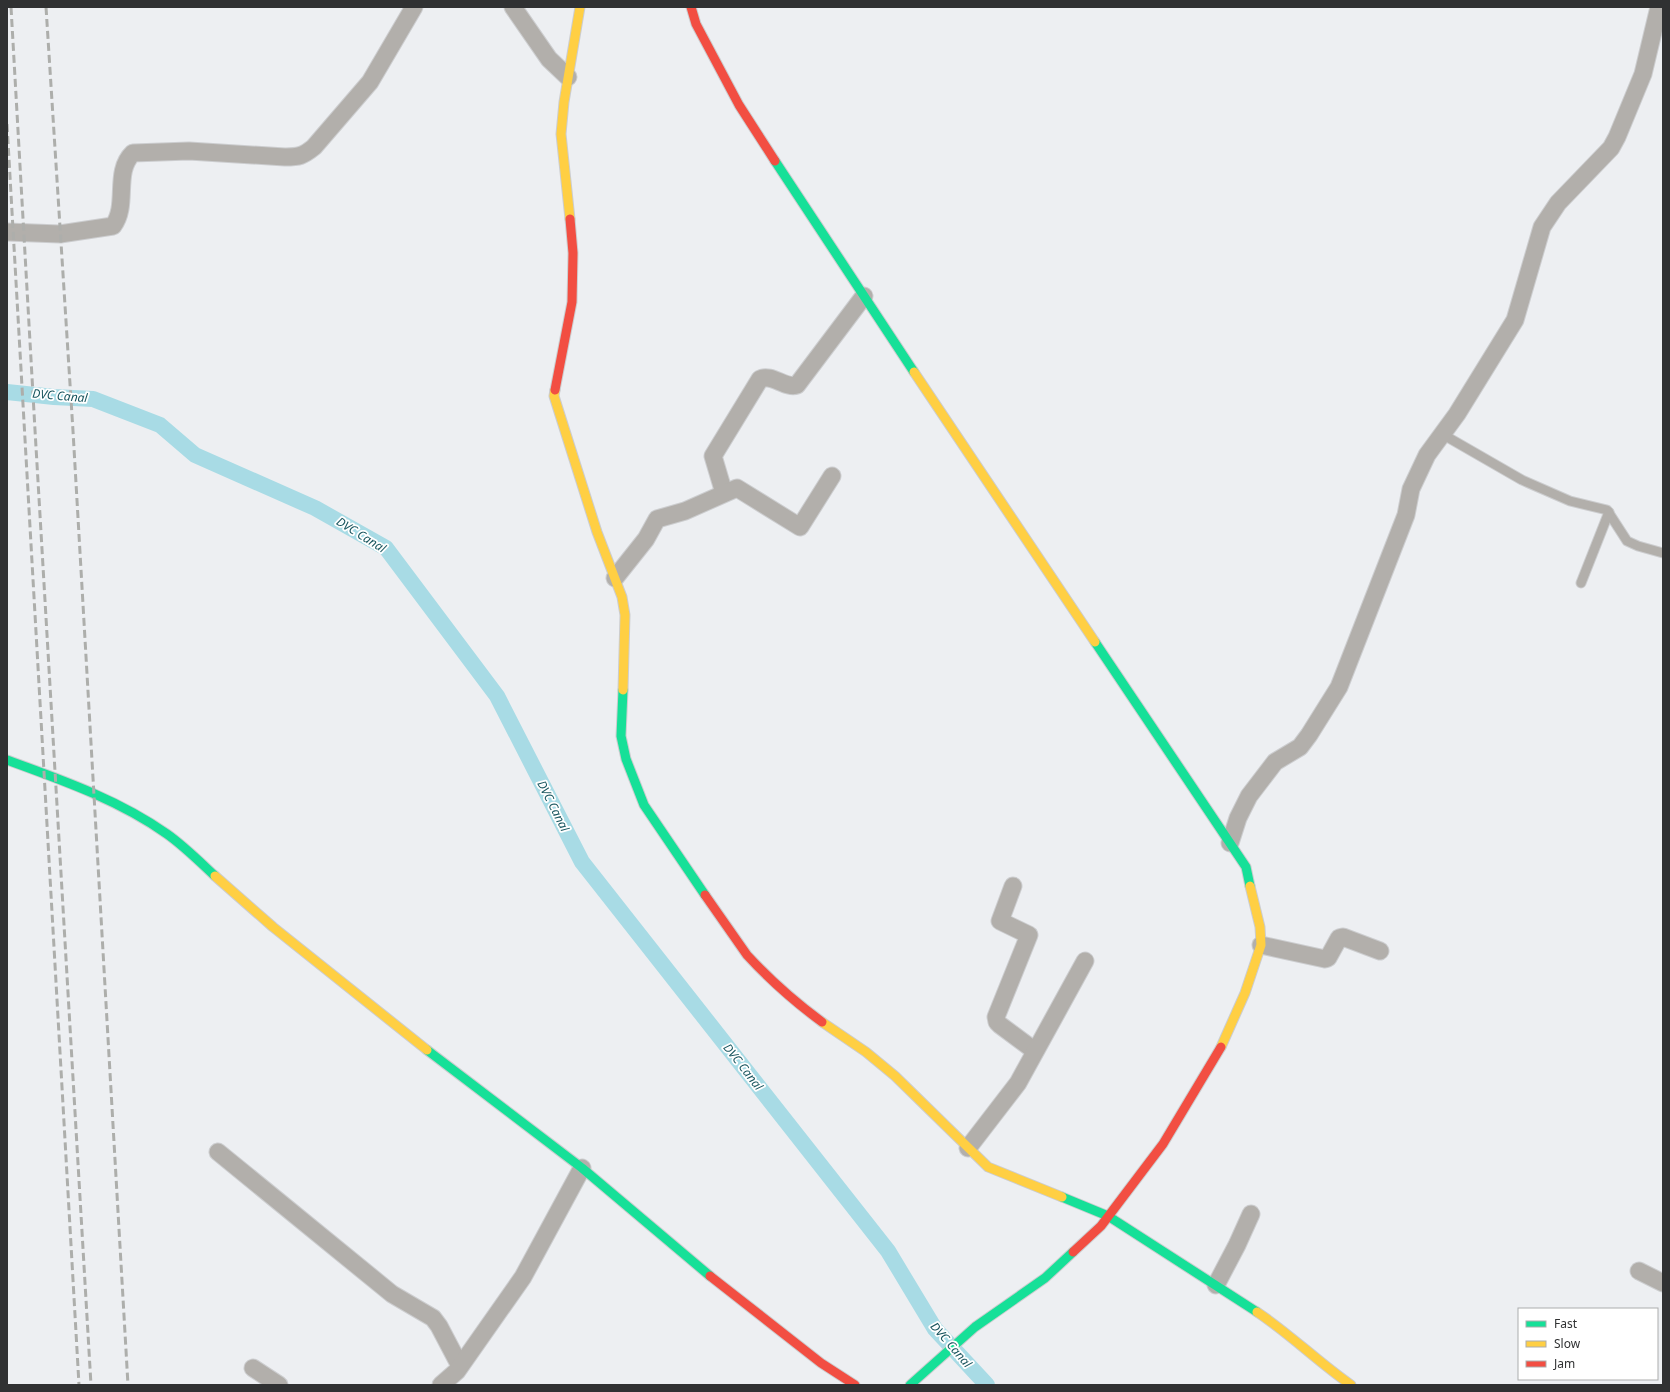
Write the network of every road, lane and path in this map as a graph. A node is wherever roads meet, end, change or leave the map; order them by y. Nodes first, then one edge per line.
1 (414, 7) edge
2 (513, 7) edge
3 (580, 7) edge
4 (692, 7) edge
5 (1659, 7) edge
6 (568, 77) junction
7 (7, 232) edge
8 (864, 296) junction
9 (1442, 434) junction
10 (832, 476) dead end
11 (724, 493) junction
12 (1609, 512) junction
13 (1663, 553) edge
14 (615, 578) junction
15 (1581, 582) dead end
16 (7, 760) edge
17 (1230, 843) junction
18 (1013, 886) dead end
19 (1261, 945) junction
20 (1380, 951) dead end
21 (1085, 961) dead end
22 (1035, 1051) junction
23 (968, 1148) junction
24 (218, 1152) dead end
25 (582, 1168) junction
26 (1251, 1214) dead end
27 (1108, 1216) junction
28 (1639, 1272) dead end
29 (1663, 1283) edge
30 (1216, 1285) junction
31 (460, 1366) junction
32 (253, 1368) dead end
33 (844, 1382) edge
34 (279, 1385) edge
35 (441, 1385) edge
36 (910, 1385) edge
37 (1351, 1385) edge

1 - 7 street
2 - 6 street
3 - 6 street
4 - 8 street
5 - 9 street
6 - 14 street
8 - 11 street
8 - 17 street
9 - 12 lane
9 - 17 street
10 - 11 street
11 - 14 street
12 - 13 lane
12 - 15 lane
14 - 23 street
16 - 25 street
17 - 19 street
18 - 22 street
19 - 20 street
19 - 27 street
21 - 22 street
22 - 23 street
23 - 27 street
24 - 31 street
25 - 31 street
25 - 33 street
26 - 30 street
27 - 30 street
27 - 36 street
28 - 29 street
30 - 37 street
31 - 35 street
32 - 34 street

